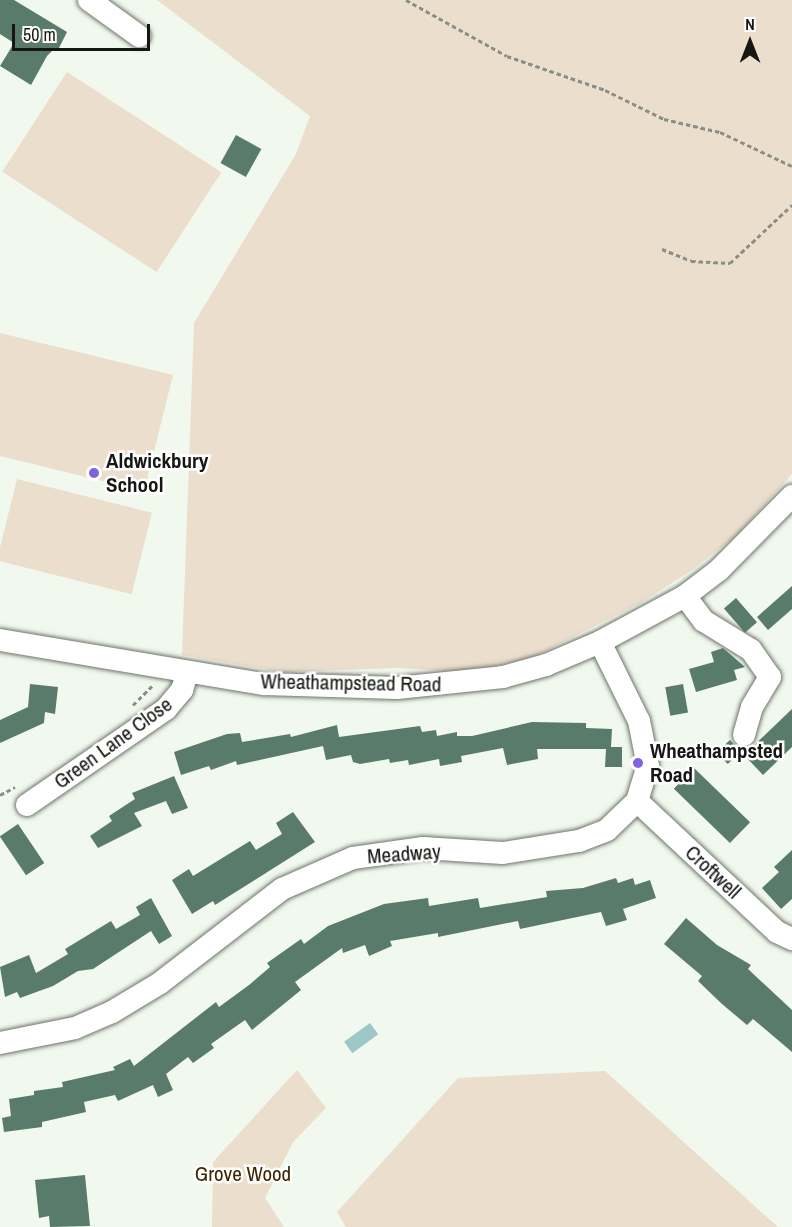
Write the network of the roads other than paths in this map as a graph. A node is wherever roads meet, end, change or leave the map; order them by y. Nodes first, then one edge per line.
1 (89, 0) edge
2 (139, 36) dead end
3 (792, 496) edge
4 (685, 596) junction
5 (0, 640) edge
6 (600, 642) junction
7 (187, 674) junction
8 (744, 735) dead end
9 (637, 801) junction
10 (27, 805) dead end
11 (792, 939) edge
12 (0, 1043) edge

1 - 2 street
3 - 4 street, Wheathampstead Road
4 - 6 street, Wheathampstead Road
4 - 8 street
5 - 7 street, Wheathampstead Road
6 - 7 street, Wheathampstead Road
6 - 9 street, Meadway
7 - 10 street, Green Lane Close
9 - 11 street, Croftwell
9 - 12 street, Meadway

